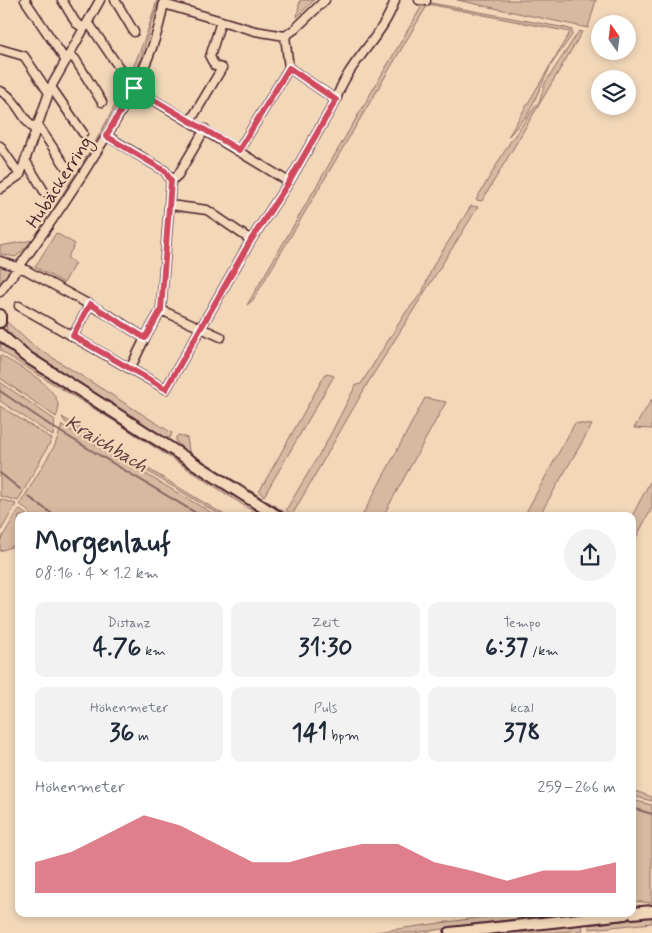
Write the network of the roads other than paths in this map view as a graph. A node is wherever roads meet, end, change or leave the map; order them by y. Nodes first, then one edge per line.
1 (25, 0) edge
2 (62, 0) edge
3 (100, 0) edge
4 (115, 0) edge
5 (324, 0) edge
6 (395, 0) edge
7 (164, 2) edge
8 (221, 21) junction
9 (86, 25) junction
10 (134, 32) dead end
11 (285, 36) junction
12 (0, 49) edge
13 (68, 58) junction
14 (289, 68) junction
15 (120, 69) dead end
16 (134, 88) junction
17 (50, 90) junction
18 (0, 92) edge
19 (336, 100) junction
20 (102, 102) dead end
21 (191, 120) junction
22 (36, 127) junction
23 (205, 129) junction
24 (83, 134) dead end
25 (106, 136) junction
26 (0, 146) edge
27 (239, 150) junction
28 (25, 160) junction
29 (66, 167) dead end
30 (20, 175) junction
31 (171, 181) junction
32 (289, 182) junction
33 (0, 189) edge
34 (46, 196) dead end
35 (170, 205) junction
36 (251, 240) junction
37 (0, 262) edge
38 (19, 268) junction
39 (0, 292) edge
40 (90, 304) junction
41 (19, 306) dead end
42 (161, 310) junction
43 (0, 315) edge
44 (0, 322) edge
45 (200, 328) junction
46 (0, 334) edge
47 (73, 336) junction
48 (145, 338) junction
49 (221, 338) dead end
50 (130, 369) junction
51 (272, 512) edge
52 (636, 907) edge
53 (651, 911) edge
54 (636, 913) edge
55 (590, 917) edge
56 (450, 933) edge

1 - 13 street
2 - 9 street
3 - 9 street
4 - 10 street
5 - 11 street
6 - 19 street
7 - 8 street
7 - 16 street, Hubäckerring
8 - 11 street
8 - 21 street
9 - 13 street
9 - 15 street
11 - 14 street
12 - 17 street
13 - 17 street
13 - 20 street
14 - 19 street
14 - 27 street
16 - 21 street
16 - 25 street, Hubäckerring
17 - 22 street
17 - 24 street
18 - 22 street
19 - 32 street
21 - 23 street
22 - 28 street
22 - 29 street
23 - 27 street
23 - 31 street
25 - 31 street
25 - 38 street, Hubäckerring
26 - 30 street
27 - 32 street
28 - 30 street
28 - 34 street
30 - 33 street
31 - 35 street
32 - 36 street
35 - 36 street
35 - 42 street
36 - 45 street
37 - 38 street
38 - 39 street, Hubäckerring
38 - 40 street
40 - 47 street
40 - 48 street
41 - 47 street
42 - 45 street
42 - 48 street
43 - 44 main road
45 - 49 street
45 - 50 street
46 - 51 main road
47 - 50 street
48 - 50 street
52 - 53 main road
53 - 54 main road
55 - 56 main road

